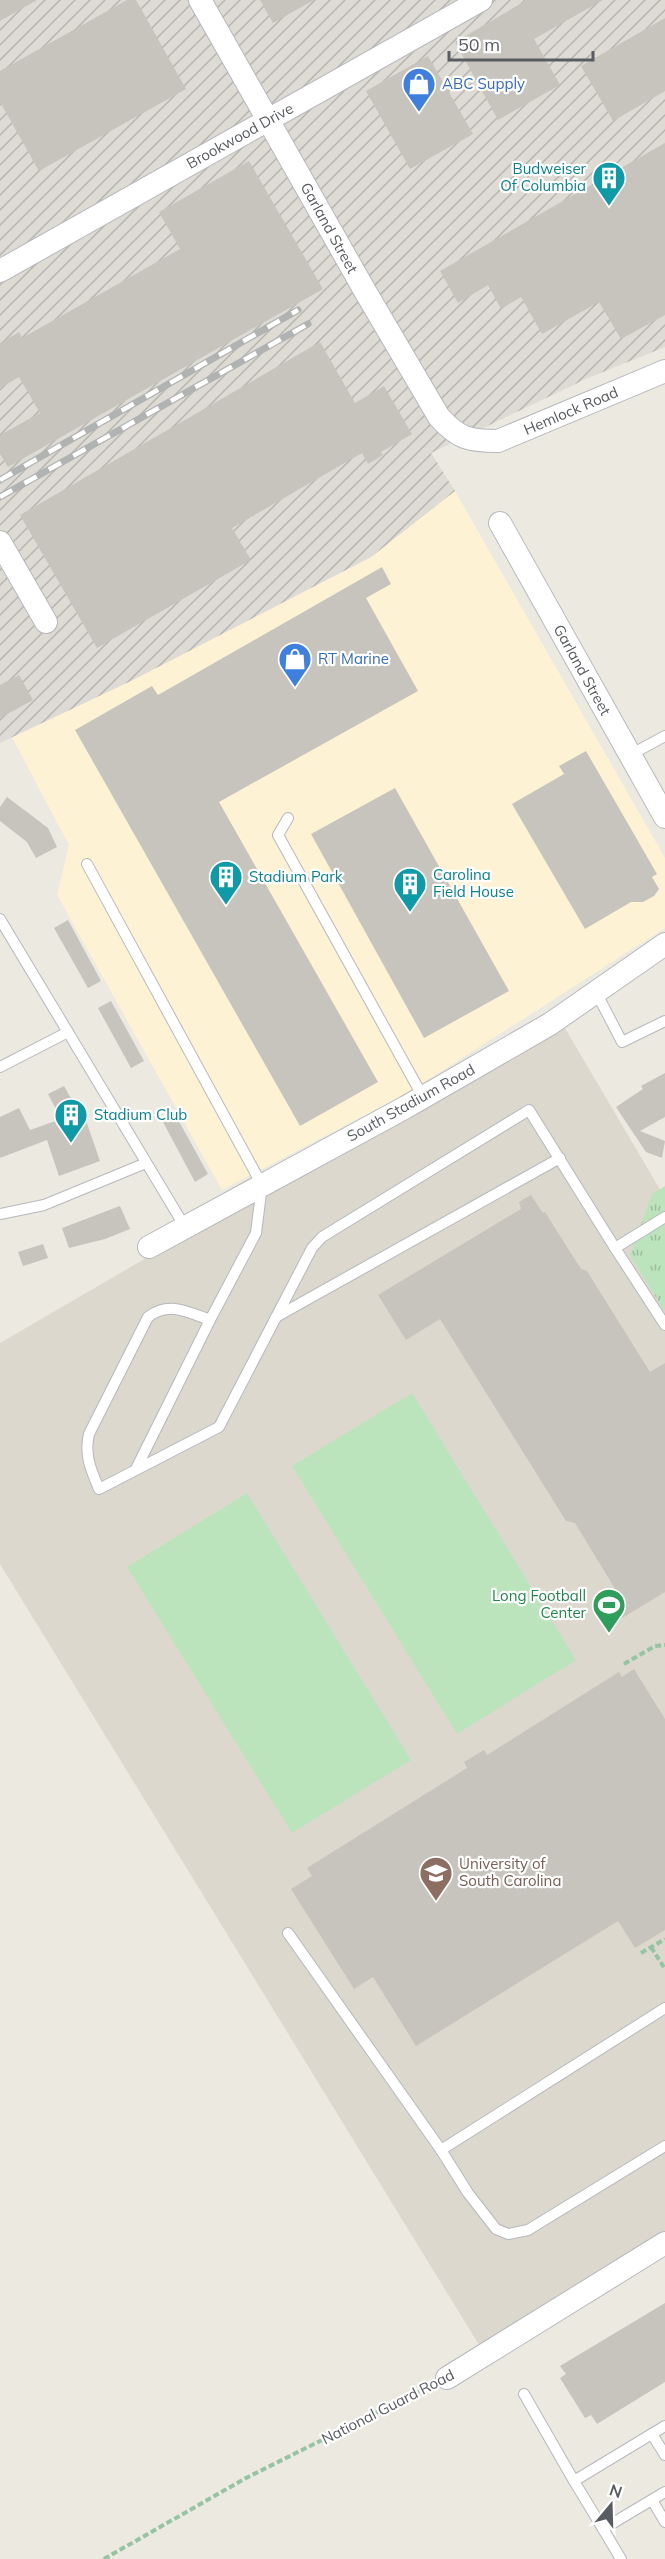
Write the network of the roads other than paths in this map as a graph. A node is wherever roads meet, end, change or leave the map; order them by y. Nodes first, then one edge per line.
1 (200, 0) edge
2 (481, 0) edge
3 (268, 120) junction
4 (0, 271) edge
5 (665, 370) edge
6 (474, 441) joint
7 (500, 523) dead end
8 (0, 542) edge
9 (46, 622) dead end
10 (665, 736) edge
11 (630, 755) junction
12 (665, 817) edge
13 (288, 818) dead end
14 (87, 864) dead end
15 (0, 919) edge
16 (665, 944) edge
17 (596, 992) junction
18 (665, 1021) edge
19 (68, 1032) junction
20 (0, 1067) edge
21 (423, 1097) junction
22 (560, 1158) junction
23 (146, 1163) junction
24 (262, 1185) junction
25 (0, 1214) edge
26 (665, 1217) edge
27 (185, 1227) junction
28 (149, 1247) dead end
29 (615, 1248) junction
30 (276, 1317) junction
31 (210, 1320) junction
32 (665, 1326) edge
33 (136, 1469) junction
34 (288, 1933) dead end
35 (665, 2008) edge
36 (665, 2146) edge
37 (441, 2150) junction
38 (665, 2243) edge
39 (447, 2378) road end
40 (524, 2394) dead end
41 (665, 2426) edge
42 (652, 2434) junction
43 (665, 2455) edge
44 (574, 2481) junction
45 (665, 2492) edge
46 (652, 2500) junction
47 (665, 2522) edge
48 (603, 2529) junction
49 (621, 2559) edge

1 - 3 street, Garland Street
2 - 3 street, Brookwood Drive
3 - 4 street, Brookwood Drive
3 - 6 street, Garland Street
5 - 6 street, Hemlock Road
7 - 11 street, Garland Street
8 - 9 street
10 - 11 lane
11 - 12 street, Garland Street
13 - 21 lane
14 - 24 lane
15 - 19 lane
16 - 17 street, South Stadium Road
17 - 18 lane
17 - 21 street, South Stadium Road
19 - 20 lane
19 - 23 lane
21 - 24 street, South Stadium Road
22 - 29 lane
22 - 30 lane
22 - 30 lane
23 - 25 lane
23 - 27 lane
24 - 27 street, South Stadium Road
24 - 31 lane
26 - 29 lane
27 - 28 street, South Stadium Road
29 - 32 lane
30 - 33 lane
31 - 33 lane
31 - 33 lane
34 - 37 lane
35 - 37 lane
36 - 37 lane
38 - 39 street, National Guard Road
40 - 44 lane
41 - 42 lane
42 - 43 lane
42 - 44 lane
44 - 48 lane
45 - 46 lane
46 - 47 lane
46 - 48 lane
48 - 49 lane

